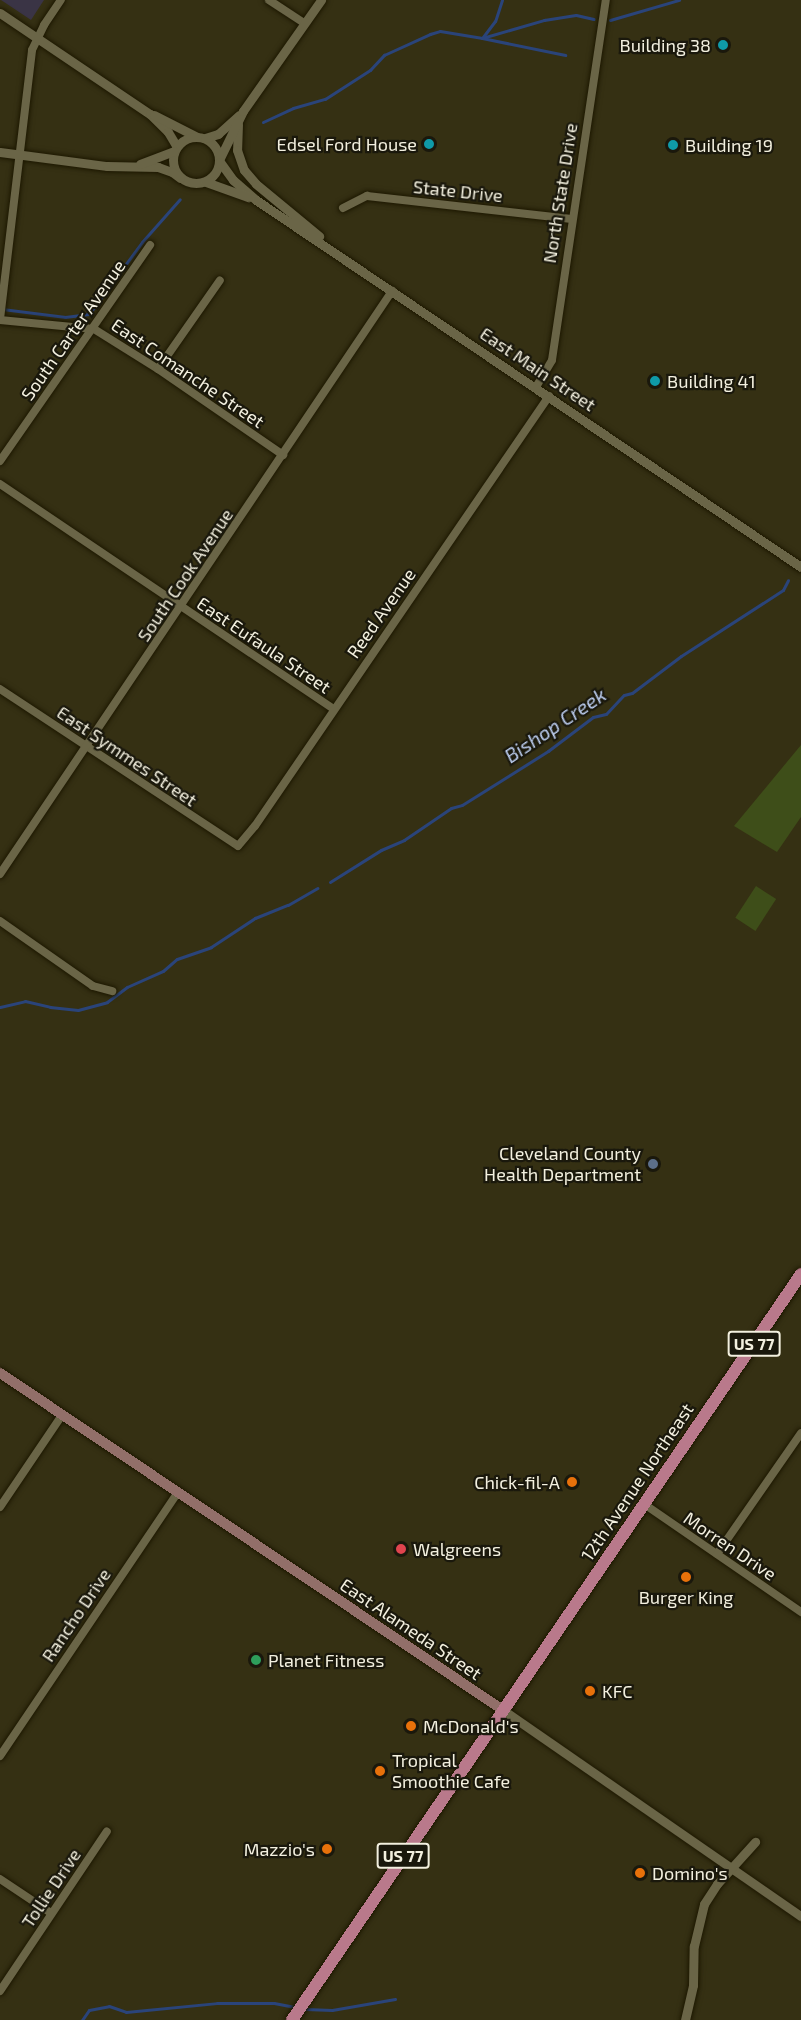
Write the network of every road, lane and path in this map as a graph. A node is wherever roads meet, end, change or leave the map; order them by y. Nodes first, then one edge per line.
1 (61, 0) edge
2 (269, 0) edge
3 (321, 0) edge
4 (606, 0) edge
5 (0, 13) edge
6 (304, 24) junction
7 (37, 38) junction
8 (243, 111) junction
9 (150, 114) junction
10 (238, 124) junction
11 (201, 138) junction
12 (176, 149) junction
13 (0, 152) edge
14 (20, 155) junction
15 (220, 160) junction
16 (132, 166) junction
17 (180, 178) junction
18 (206, 182) junction
19 (256, 200) junction
20 (344, 208) dead end
21 (572, 219) junction
22 (150, 244) dead end
23 (354, 265) junction
24 (220, 280) dead end
25 (392, 291) junction
26 (1, 313) edge
27 (0, 320) edge
28 (94, 329) junction
29 (158, 369) junction
30 (536, 387) junction
31 (549, 396) junction
32 (283, 455) junction
33 (0, 461) edge
34 (0, 484) edge
35 (801, 567) edge
36 (182, 607) junction
37 (0, 689) edge
38 (333, 709) junction
39 (87, 747) junction
40 (238, 846) joint
41 (0, 874) edge
42 (0, 921) edge
43 (112, 991) dead end
44 (801, 1274) edge
45 (0, 1373) edge
46 (62, 1415) junction
47 (801, 1433) edge
48 (178, 1492) junction
49 (644, 1504) junction
50 (0, 1507) edge
51 (717, 1554) junction
52 (801, 1612) edge
53 (502, 1710) junction
54 (0, 1756) edge
55 (107, 1832) dead end
56 (755, 1842) dead end
57 (730, 1868) junction
58 (0, 1878) edge
59 (51, 1913) junction
60 (801, 1916) edge
61 (0, 1991) edge
62 (292, 2020) edge
63 (686, 2020) edge

1 - 7 street
2 - 6 street
3 - 6 street
4 - 21 street, North State Drive
5 - 7 street
6 - 8 street
7 - 9 street
7 - 14 street
8 - 10 street
8 - 11 street
9 - 11 street
9 - 12 street
10 - 15 street
10 - 23 street
11 - 12 street
11 - 15 street
12 - 16 street
12 - 17 street
13 - 14 street
14 - 16 street
14 - 26 street
15 - 18 street
15 - 19 street, East Main Street
16 - 17 street
17 - 18 street
18 - 19 street, East Main Street
19 - 23 street, East Main Street
20 - 21 street, State Drive
21 - 30 street, North State Drive
22 - 28 street, South Carter Avenue
23 - 25 street, East Main Street
24 - 29 street
25 - 30 street, East Main Street
25 - 32 street, South Cook Avenue
26 - 27 street
27 - 28 street, East Comanche Street
28 - 29 street, East Comanche Street
28 - 33 street, South Carter Avenue
29 - 32 street, East Comanche Street
30 - 31 street, East Main Street
31 - 35 street, East Main Street
31 - 38 street, Reed Avenue
32 - 36 street, South Cook Avenue
34 - 36 street, East Eufaula Street
36 - 38 street, East Eufaula Street
36 - 39 street, South Cook Avenue
37 - 39 street, East Symmes Street
38 - 40 street, Reed Avenue
39 - 40 street, East Symmes Street
39 - 41 street, South Cook Avenue
42 - 43 street
44 - 49 main road, 12th Avenue Northeast / US 77
45 - 46 main road, East Alameda Street
46 - 48 main road, East Alameda Street
46 - 50 street
47 - 51 street
48 - 53 main road, East Alameda Street
48 - 54 street, Rancho Drive
49 - 51 street, Morren Drive
49 - 53 main road, 12th Avenue Northeast / US 77
51 - 52 street, Morren Drive
53 - 57 street, East Alameda Street
53 - 62 main road, US 77
55 - 59 street, Tollie Drive
56 - 57 street
57 - 60 street, East Alameda Street
57 - 63 street
58 - 59 street
59 - 61 street, Tollie Drive

